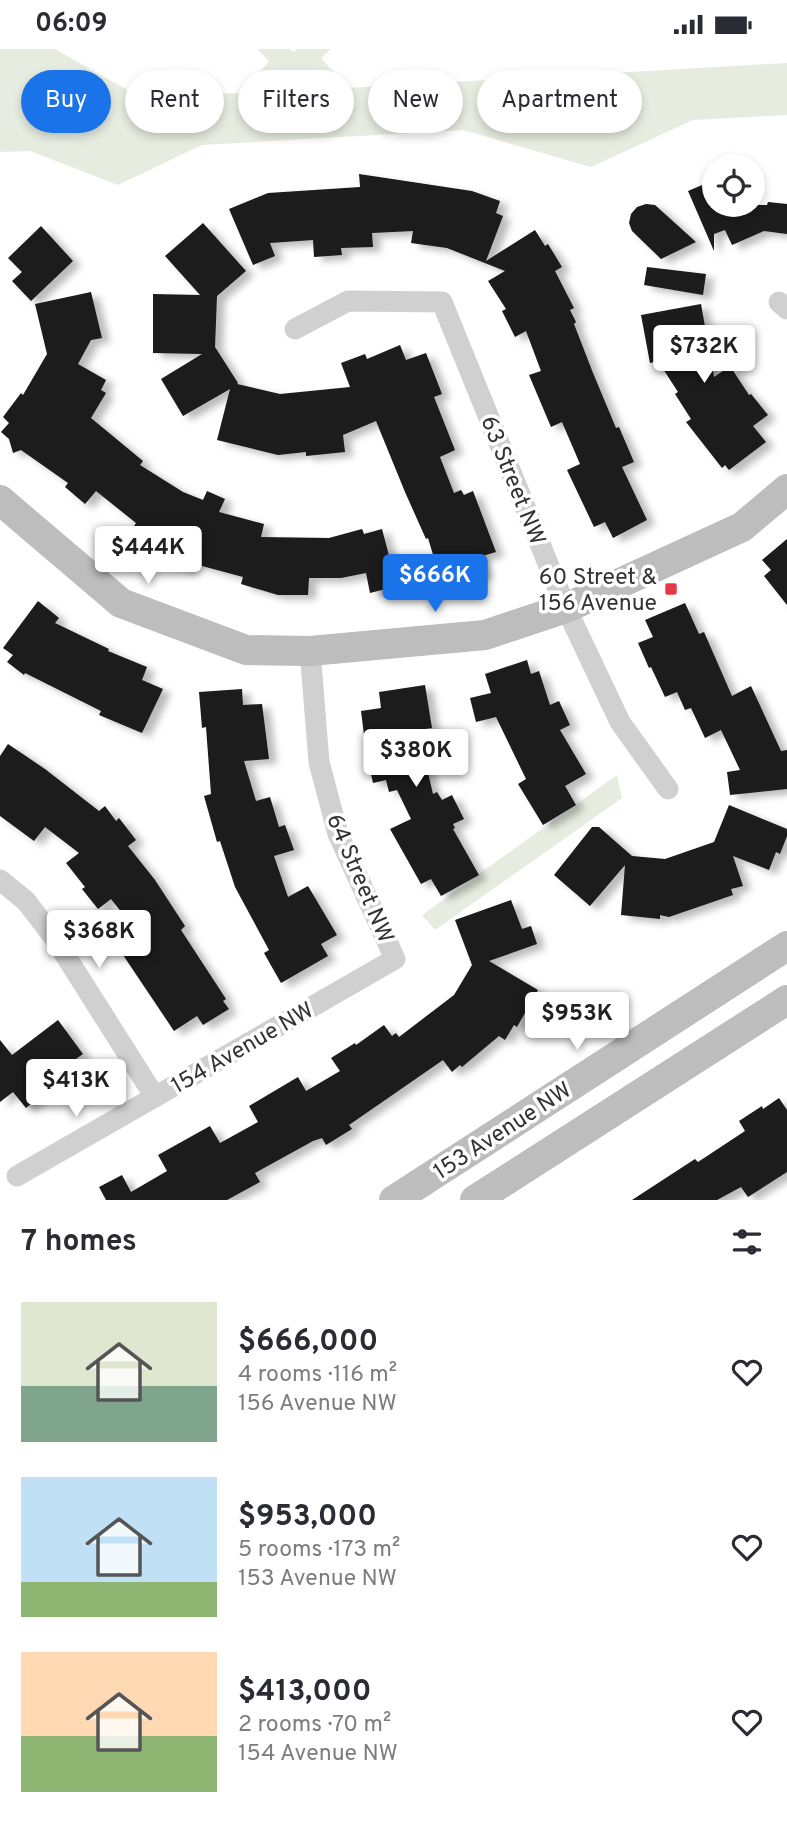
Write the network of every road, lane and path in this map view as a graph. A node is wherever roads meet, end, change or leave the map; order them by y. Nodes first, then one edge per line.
1 (295, 328) dead end
2 (787, 489) edge
3 (0, 500) edge
4 (566, 608) junction
5 (310, 651) junction
6 (668, 789) dead end
7 (0, 880) edge
8 (787, 946) edge
9 (395, 959) joint
10 (787, 1000) edge
11 (155, 1097) junction
12 (17, 1177) dead end
13 (394, 1200) edge
14 (475, 1200) edge

1 - 4 street, 63 Street NW
2 - 4 street
3 - 5 street
4 - 5 street
4 - 6 street, 63 Street NW
5 - 9 street, 64 Street NW
7 - 11 street
8 - 13 street, 153 Avenue NW
9 - 11 street, 154 Avenue NW
10 - 14 street, 153 Avenue NW
11 - 12 street, 154 Avenue NW

